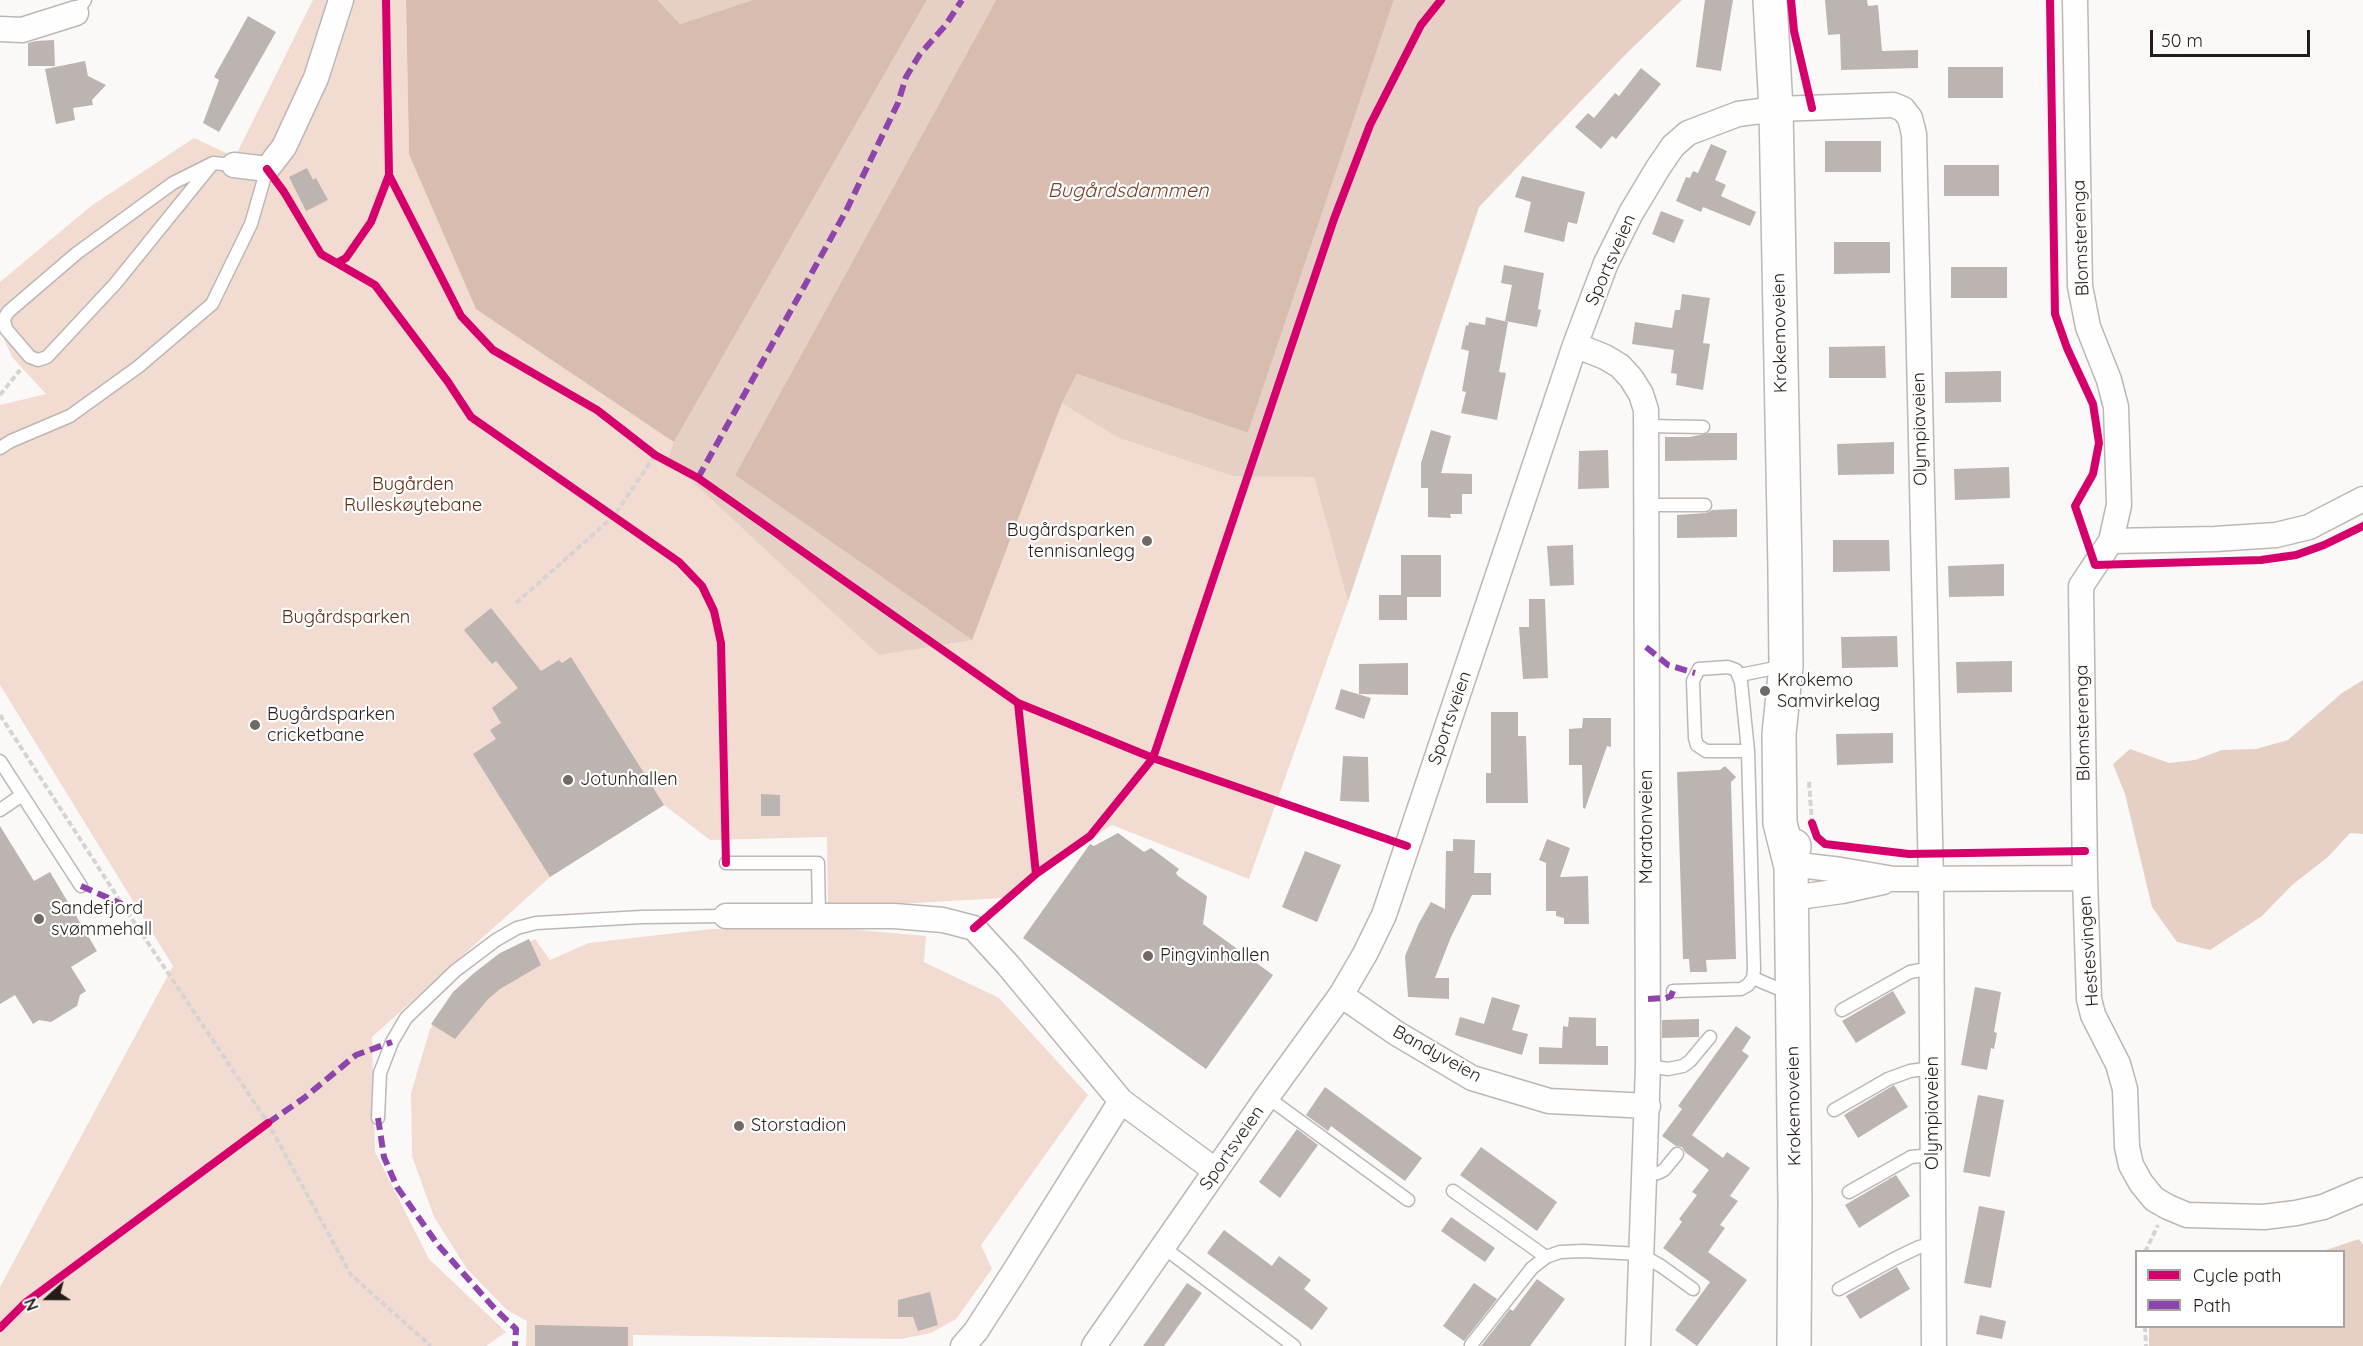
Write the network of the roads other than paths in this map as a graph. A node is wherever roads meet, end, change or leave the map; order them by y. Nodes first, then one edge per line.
1 (341, 0) edge
2 (1770, 0) edge
3 (2075, 0) edge
4 (80, 7) edge
5 (0, 29) edge
6 (1776, 110) junction
7 (224, 164) junction
8 (267, 169) junction
9 (1575, 345) junction
10 (1647, 426) junction
11 (1703, 427) dead end
12 (0, 448) edge
13 (2363, 499) edge
14 (1705, 505) dead end
15 (1647, 506) junction
16 (2111, 541) junction
17 (1786, 666) junction
18 (1740, 675) junction
19 (1748, 751) junction
20 (0, 761) edge
21 (22, 795) junction
22 (0, 810) edge
23 (726, 863) dead end
24 (2085, 878) junction
25 (1931, 880) junction
26 (1791, 882) junction
27 (81, 886) dead end
28 (726, 916) joint
29 (819, 916) junction
30 (1932, 968) junction
31 (1753, 978) junction
32 (1673, 991) dead end
33 (1793, 994) junction
34 (1341, 995) junction
35 (1842, 1010) dead end
36 (1710, 1037) dead end
37 (1648, 1066) junction
38 (1932, 1068) junction
39 (1267, 1097) junction
40 (1121, 1101) junction
41 (1648, 1106) junction
42 (1834, 1110) dead end
43 (378, 1118) dead end
44 (1677, 1155) dead end
45 (1933, 1155) junction
46 (1216, 1172) junction
47 (1644, 1174) junction
48 (2363, 1190) edge
49 (1453, 1191) dead end
50 (1849, 1192) dead end
51 (1408, 1200) dead end
52 (1934, 1244) junction
53 (1163, 1247) junction
54 (1640, 1254) junction
55 (1546, 1257) junction
56 (1839, 1288) dead end
57 (1693, 1289) dead end
58 (1471, 1345) edge
59 (963, 1346) edge
60 (1094, 1346) edge
61 (1294, 1346) edge
62 (1638, 1346) edge
63 (1794, 1346) edge
64 (1934, 1346) edge

1 - 8 street
2 - 6 main road, Krokemoveien
3 - 16 street, Blomsterenga
4 - 5 street
6 - 9 street, Sportsveien
6 - 17 main road, Krokemoveien
6 - 25 street, Olympiaveien
7 - 7 lane
7 - 8 street
8 - 12 lane
9 - 10 street, Maratonveien
9 - 34 street, Sportsveien
10 - 11 lane
10 - 15 street, Maratonveien
13 - 16 street
14 - 15 lane
15 - 37 street, Maratonveien
16 - 24 street, Blomsterenga
17 - 18 lane
17 - 26 main road, Krokemoveien
18 - 19 lane
18 - 19 lane
19 - 31 lane
20 - 21 lane
21 - 22 lane
21 - 27 lane
23 - 29 lane
24 - 25 street, Hestesvingen
24 - 48 street, Hestesvingen
25 - 26 street
25 - 30 street, Olympiaveien
26 - 33 main road, Krokemoveien
28 - 29 street
28 - 43 lane
29 - 40 street
30 - 35 lane
30 - 38 street, Olympiaveien
31 - 32 lane
31 - 33 lane
33 - 63 main road, Krokemoveien
34 - 39 street, Sportsveien
34 - 41 street, Bandyveien
36 - 37 lane
37 - 41 street, Maratonveien
38 - 42 lane
38 - 45 street, Olympiaveien
39 - 46 street, Sportsveien
39 - 51 lane
40 - 46 street
40 - 59 street
41 - 47 street, Maratonveien
44 - 47 lane
45 - 50 lane
45 - 52 street, Olympiaveien
46 - 53 street, Sportsveien
47 - 54 street, Maratonveien
49 - 55 lane
52 - 56 lane
52 - 64 street, Olympiaveien
53 - 60 street, Sportsveien
53 - 61 lane
54 - 55 lane
54 - 57 lane
54 - 62 street, Maratonveien
55 - 58 lane

